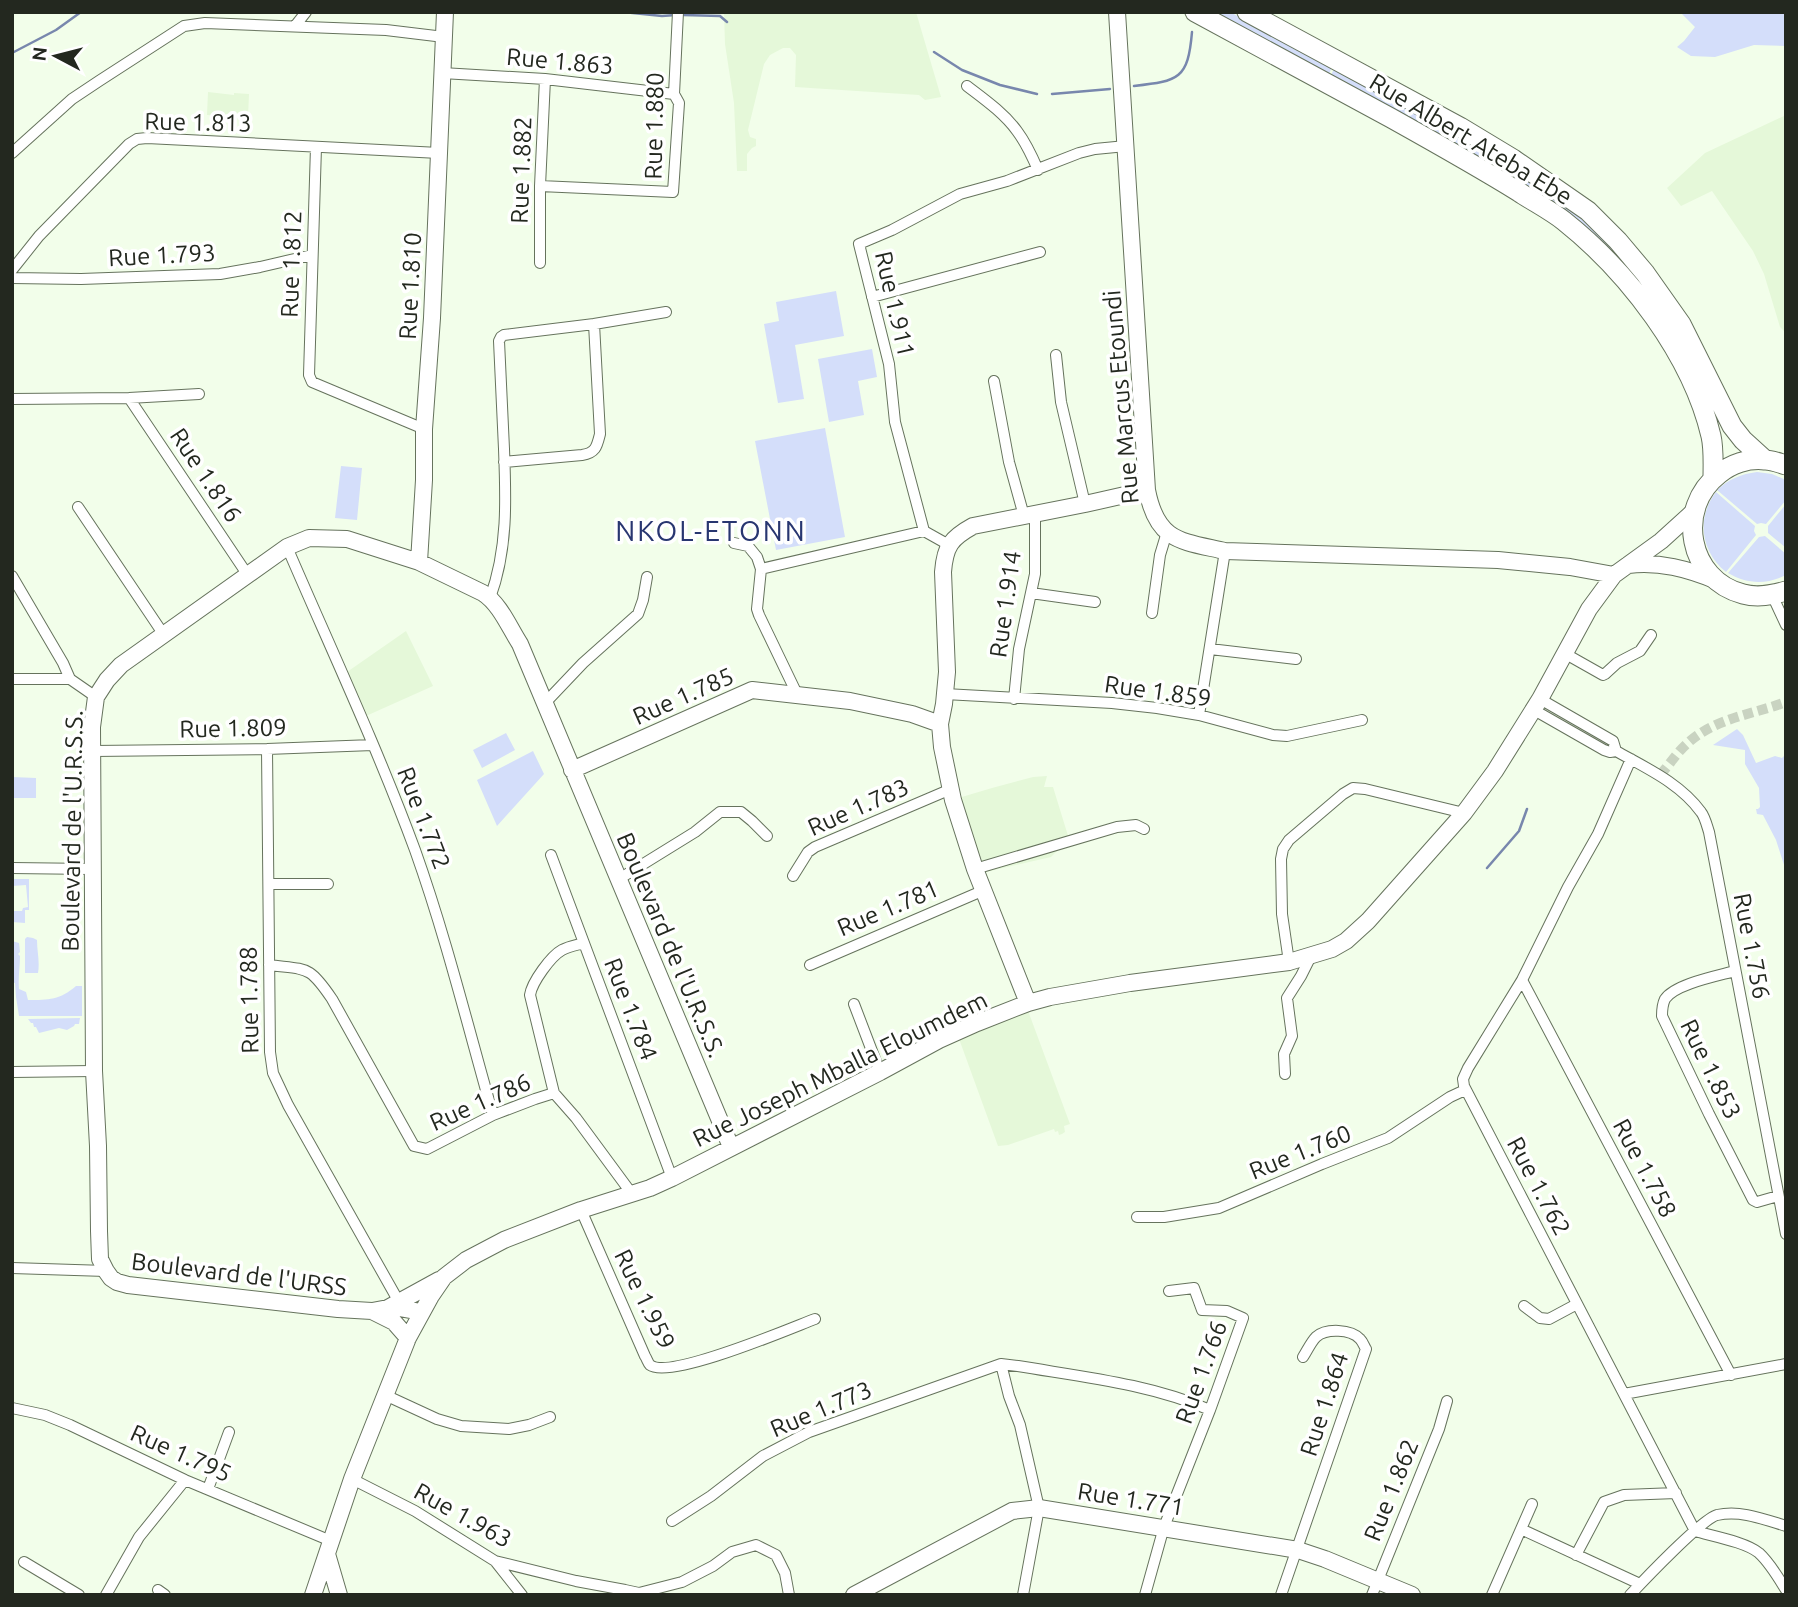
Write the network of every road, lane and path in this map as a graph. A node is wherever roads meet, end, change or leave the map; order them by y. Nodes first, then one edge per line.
1 (306, 12) edge
2 (445, 12) edge
3 (678, 12) edge
4 (1117, 12) edge
5 (1195, 12) edge
6 (1247, 12) edge
7 (295, 26) junction
8 (444, 37) junction
9 (442, 73) junction
10 (545, 79) junction
11 (967, 86) dead end
12 (674, 93) junction
13 (1126, 146) junction
14 (316, 147) junction
15 (12, 153) edge
16 (439, 153) junction
17 (1038, 170) junction
18 (540, 186) junction
19 (1040, 252) dead end
20 (312, 255) junction
21 (540, 263) dead end
22 (12, 270) edge
23 (12, 278) edge
24 (872, 297) junction
25 (666, 313) dead end
26 (594, 324) junction
27 (1056, 355) dead end
28 (994, 381) dead end
29 (199, 394) dead end
30 (129, 398) junction
31 (12, 399) edge
32 (424, 429) junction
33 (1765, 460) junction
34 (504, 462) junction
35 (1786, 465) edge
36 (1713, 478) junction
37 (1147, 490) junction
38 (1085, 504) junction
39 (78, 507) dead end
40 (1694, 511) junction
41 (1030, 515) junction
42 (924, 531) junction
43 (1167, 532) junction
44 (734, 543) dead end
45 (948, 545) junction
46 (287, 547) junction
47 (1225, 551) junction
48 (419, 562) junction
49 (761, 569) junction
50 (1620, 570) junction
51 (247, 574) junction
52 (12, 576) edge
53 (647, 577) dead end
54 (1717, 581) junction
55 (1782, 592) edge
56 (1031, 593) junction
57 (490, 597) junction
58 (1094, 602) dead end
59 (1152, 613) dead end
60 (1786, 625) edge
61 (164, 635) junction
62 (1651, 635) dead end
63 (1210, 649) junction
64 (1564, 653) junction
65 (1296, 659) dead end
66 (12, 679) edge
67 (70, 680) junction
68 (797, 694) junction
69 (945, 694) junction
70 (96, 697) junction
71 (1014, 699) junction
72 (545, 703) junction
73 (1537, 705) junction
74 (1199, 715) junction
75 (1362, 720) dead end
76 (940, 724) junction
77 (373, 745) junction
78 (267, 749) junction
79 (93, 751) junction
80 (1631, 759) junction
81 (572, 770) junction
82 (951, 789) junction
83 (1464, 813) junction
84 (1144, 829) dead end
85 (767, 836) dead end
86 (551, 855) dead end
87 (12, 869) edge
88 (92, 869) junction
89 (975, 869) junction
90 (793, 876) dead end
91 (619, 879) junction
92 (269, 884) junction
93 (328, 884) dead end
94 (982, 891) junction
95 (584, 943) junction
96 (1311, 956) junction
97 (1289, 962) junction
98 (269, 965) junction
99 (810, 965) dead end
100 (1735, 971) junction
101 (1522, 980) junction
102 (1028, 1003) junction
103 (854, 1004) dead end
104 (94, 1071) junction
105 (12, 1072) edge
106 (880, 1072) junction
107 (1285, 1074) dead end
108 (1465, 1090) junction
109 (554, 1093) junction
110 (493, 1115) junction
111 (732, 1147) junction
112 (672, 1178) junction
113 (632, 1194) junction
114 (1778, 1196) junction
115 (581, 1210) junction
116 (1137, 1217) dead end
117 (1786, 1234) edge
118 (12, 1268) edge
119 (106, 1271) junction
120 (444, 1278) junction
121 (1169, 1291) dead end
122 (1577, 1304) junction
123 (1524, 1306) dead end
124 (386, 1307) junction
125 (421, 1312) junction
126 (815, 1319) dead end
127 (408, 1338) junction
128 (1303, 1357) dead end
129 (1001, 1364) junction
130 (1786, 1364) edge
131 (1731, 1375) junction
132 (1624, 1394) junction
133 (385, 1395) junction
134 (1447, 1401) dead end
135 (12, 1408) edge
136 (1210, 1410) junction
137 (550, 1417) dead end
138 (229, 1432) dead end
139 (185, 1479) junction
140 (352, 1479) junction
141 (208, 1489) junction
142 (1676, 1493) junction
143 (1532, 1504) dead end
144 (1039, 1508) junction
145 (672, 1521) dead end
146 (1786, 1526) edge
147 (1164, 1527) junction
148 (1521, 1529) junction
149 (1695, 1531) junction
150 (329, 1548) junction
151 (1297, 1550) junction
152 (1576, 1555) junction
153 (24, 1562) dead end
154 (495, 1562) junction
155 (1640, 1584) junction
156 (316, 1587) edge
157 (1375, 1588) edge
158 (1786, 1590) edge
159 (79, 1595) edge
160 (106, 1595) edge
161 (333, 1595) edge
162 (339, 1595) edge
163 (522, 1595) edge
164 (789, 1595) edge
165 (854, 1595) edge
166 (1023, 1595) edge
167 (1145, 1595) edge
168 (1281, 1595) edge
169 (1412, 1595) edge
170 (1492, 1595) edge
171 (1630, 1595) edge

1 - 7 street
2 - 8 street, Rue 1.810
3 - 12 street, Rue 1.880
4 - 13 street, Rue Marcus Etoundi
5 - 36 highway, Rue Albert Ateba Ebe
6 - 33 highway
7 - 8 street
7 - 15 street
8 - 9 street, Rue 1.810
9 - 10 street, Rue 1.863
9 - 16 street, Rue 1.810
10 - 12 street, Rue 1.863
10 - 18 street, Rue 1.882
11 - 17 street
12 - 18 street, Rue 1.880
13 - 17 street, Rue 1.911
13 - 37 street, Rue Marcus Etoundi
14 - 16 street, Rue 1.813
14 - 20 street, Rue 1.812
14 - 22 street, Rue 1.813
16 - 32 street, Rue 1.810
17 - 24 street, Rue 1.911
18 - 21 street, Rue 1.882
19 - 24 street
20 - 23 street, Rue 1.793
20 - 32 street, Rue 1.812
24 - 42 street, Rue 1.911
25 - 26 street
26 - 34 street
26 - 34 street
27 - 38 street
28 - 41 street, Rue 1.914
29 - 30 street
30 - 31 street
30 - 51 street, Rue 1.816
32 - 48 street, Rue 1.810
33 - 35 highway
33 - 36 highway
34 - 57 street
36 - 40 highway
37 - 38 street
37 - 43 street, Rue Marcus Etoundi
38 - 41 street
39 - 61 street
40 - 50 street, Rue Joseph Mballa Eloumdem
40 - 54 highway
41 - 45 street
41 - 56 street, Rue 1.914
42 - 45 street
42 - 49 street
43 - 47 street, Rue Marcus Etoundi
43 - 59 street
44 - 49 street
45 - 69 street
46 - 48 street, Boulevard de l'U.R.S.S.
46 - 51 street, Boulevard de l'U.R.S.S.
46 - 77 street, Rue 1.772
47 - 50 street, Rue Marcus Etoundi
47 - 63 street
48 - 57 street, Boulevard de l'U.R.S.S.
49 - 68 street
50 - 54 street
50 - 64 street, Rue Joseph Mballa Eloumdem
51 - 61 street, Boulevard de l'U.R.S.S.
52 - 67 street
53 - 72 street
54 - 55 highway
55 - 60 street
56 - 58 street
56 - 71 street, Rue 1.914
57 - 72 street, Boulevard de l'U.R.S.S.
61 - 70 street, Boulevard de l'U.R.S.S.
62 - 64 street
63 - 65 street
63 - 74 street
64 - 73 street, Rue Joseph Mballa Eloumdem
66 - 67 street
67 - 70 street
68 - 76 street, Rue 1.785
68 - 81 street, Rue 1.785
69 - 71 street, Rue 1.859
69 - 76 street
70 - 79 street, Boulevard de l'U.R.S.S.
71 - 74 street, Rue 1.859
72 - 81 street, Boulevard de l'U.R.S.S.
73 - 80 street, Rue 1.756
73 - 83 street, Rue Joseph Mballa Eloumdem
74 - 75 street, Rue 1.859
76 - 82 street
77 - 78 street, Rue 1.809
77 - 110 street, Rue 1.772
78 - 79 street, Rue 1.809
78 - 92 street, Rue 1.788
79 - 88 street, Boulevard de l'U.R.S.S.
80 - 100 street, Rue 1.756
80 - 101 street
81 - 91 street, Boulevard de l'U.R.S.S.
82 - 89 street
82 - 90 street, Rue 1.783
83 - 96 street, Rue Joseph Mballa Eloumdem
83 - 97 street
84 - 89 street
85 - 91 street
86 - 95 street, Rue 1.784
87 - 88 street
88 - 104 street, Boulevard de l'U.R.S.S.
89 - 94 street
91 - 111 street, Boulevard de l'U.R.S.S.
92 - 93 street
92 - 98 street, Rue 1.788
94 - 99 street, Rue 1.781
94 - 102 street
95 - 109 street
95 - 112 street, Rue 1.784
96 - 97 street, Rue Joseph Mballa Eloumdem
96 - 107 street
97 - 102 street, Rue Joseph Mballa Eloumdem
98 - 110 street, Rue 1.786
98 - 124 street, Rue 1.788
100 - 114 street, Rue 1.756
100 - 114 street, Rue 1.853
101 - 108 street
101 - 131 street, Rue 1.758
102 - 106 street, Rue Joseph Mballa Eloumdem
103 - 106 street
104 - 105 street
104 - 119 street, Boulevard de l'U.R.S.S.
106 - 111 street, Rue Joseph Mballa Eloumdem
108 - 116 street, Rue 1.760
108 - 122 street, Rue 1.762
109 - 110 street, Rue 1.786
109 - 113 street, Rue 1.786
111 - 112 street, Rue Joseph Mballa Eloumdem
112 - 113 street, Rue Joseph Mballa Eloumdem
113 - 115 street, Rue Joseph Mballa Eloumdem
114 - 117 street, Rue 1.756
115 - 120 street, Rue Joseph Mballa Eloumdem
115 - 126 street, Rue 1.959
118 - 119 street
119 - 124 street, Boulevard de l'URSS
120 - 124 street
120 - 125 street, Rue Joseph Mballa Eloumdem
121 - 136 street, Rue 1.766
122 - 123 street
122 - 132 street, Rue 1.762
124 - 125 street, Boulevard de l'URSS
124 - 127 street
125 - 127 street, Rue Joseph Mballa Eloumdem
127 - 133 street, Rue Joseph Mballa Eloumdem
128 - 151 street, Rue 1.864
129 - 136 street, Rue 1.773
129 - 144 street
129 - 145 street, Rue 1.773
130 - 131 street
131 - 132 street
132 - 142 street, Rue 1.762
133 - 137 street
133 - 140 street, Rue Joseph Mballa Eloumdem
134 - 157 street, Rue 1.862
135 - 139 street, Rue 1.795
136 - 147 street, Rue 1.766
138 - 141 street
139 - 141 street, Rue 1.795
139 - 160 street
140 - 150 street, Rue Joseph Mballa Eloumdem
140 - 154 street, Rue 1.963
141 - 150 street, Rue 1.795
142 - 149 street, Rue 1.762
142 - 152 street
143 - 148 street
144 - 147 street, Rue 1.771
144 - 165 street, Rue 1.771
144 - 166 street
146 - 149 street
147 - 151 street, Rue 1.771
147 - 167 street, Rue 1.766
148 - 152 street
148 - 170 street
149 - 155 street
149 - 158 street
150 - 156 street, Rue Joseph Mballa Eloumdem
150 - 162 street
151 - 157 street, Rue 1.771
151 - 168 street, Rue 1.864
152 - 155 street
153 - 159 street
154 - 163 street
154 - 164 street, Rue 1.963
155 - 171 street
156 - 161 street
157 - 169 street, Rue 1.771

